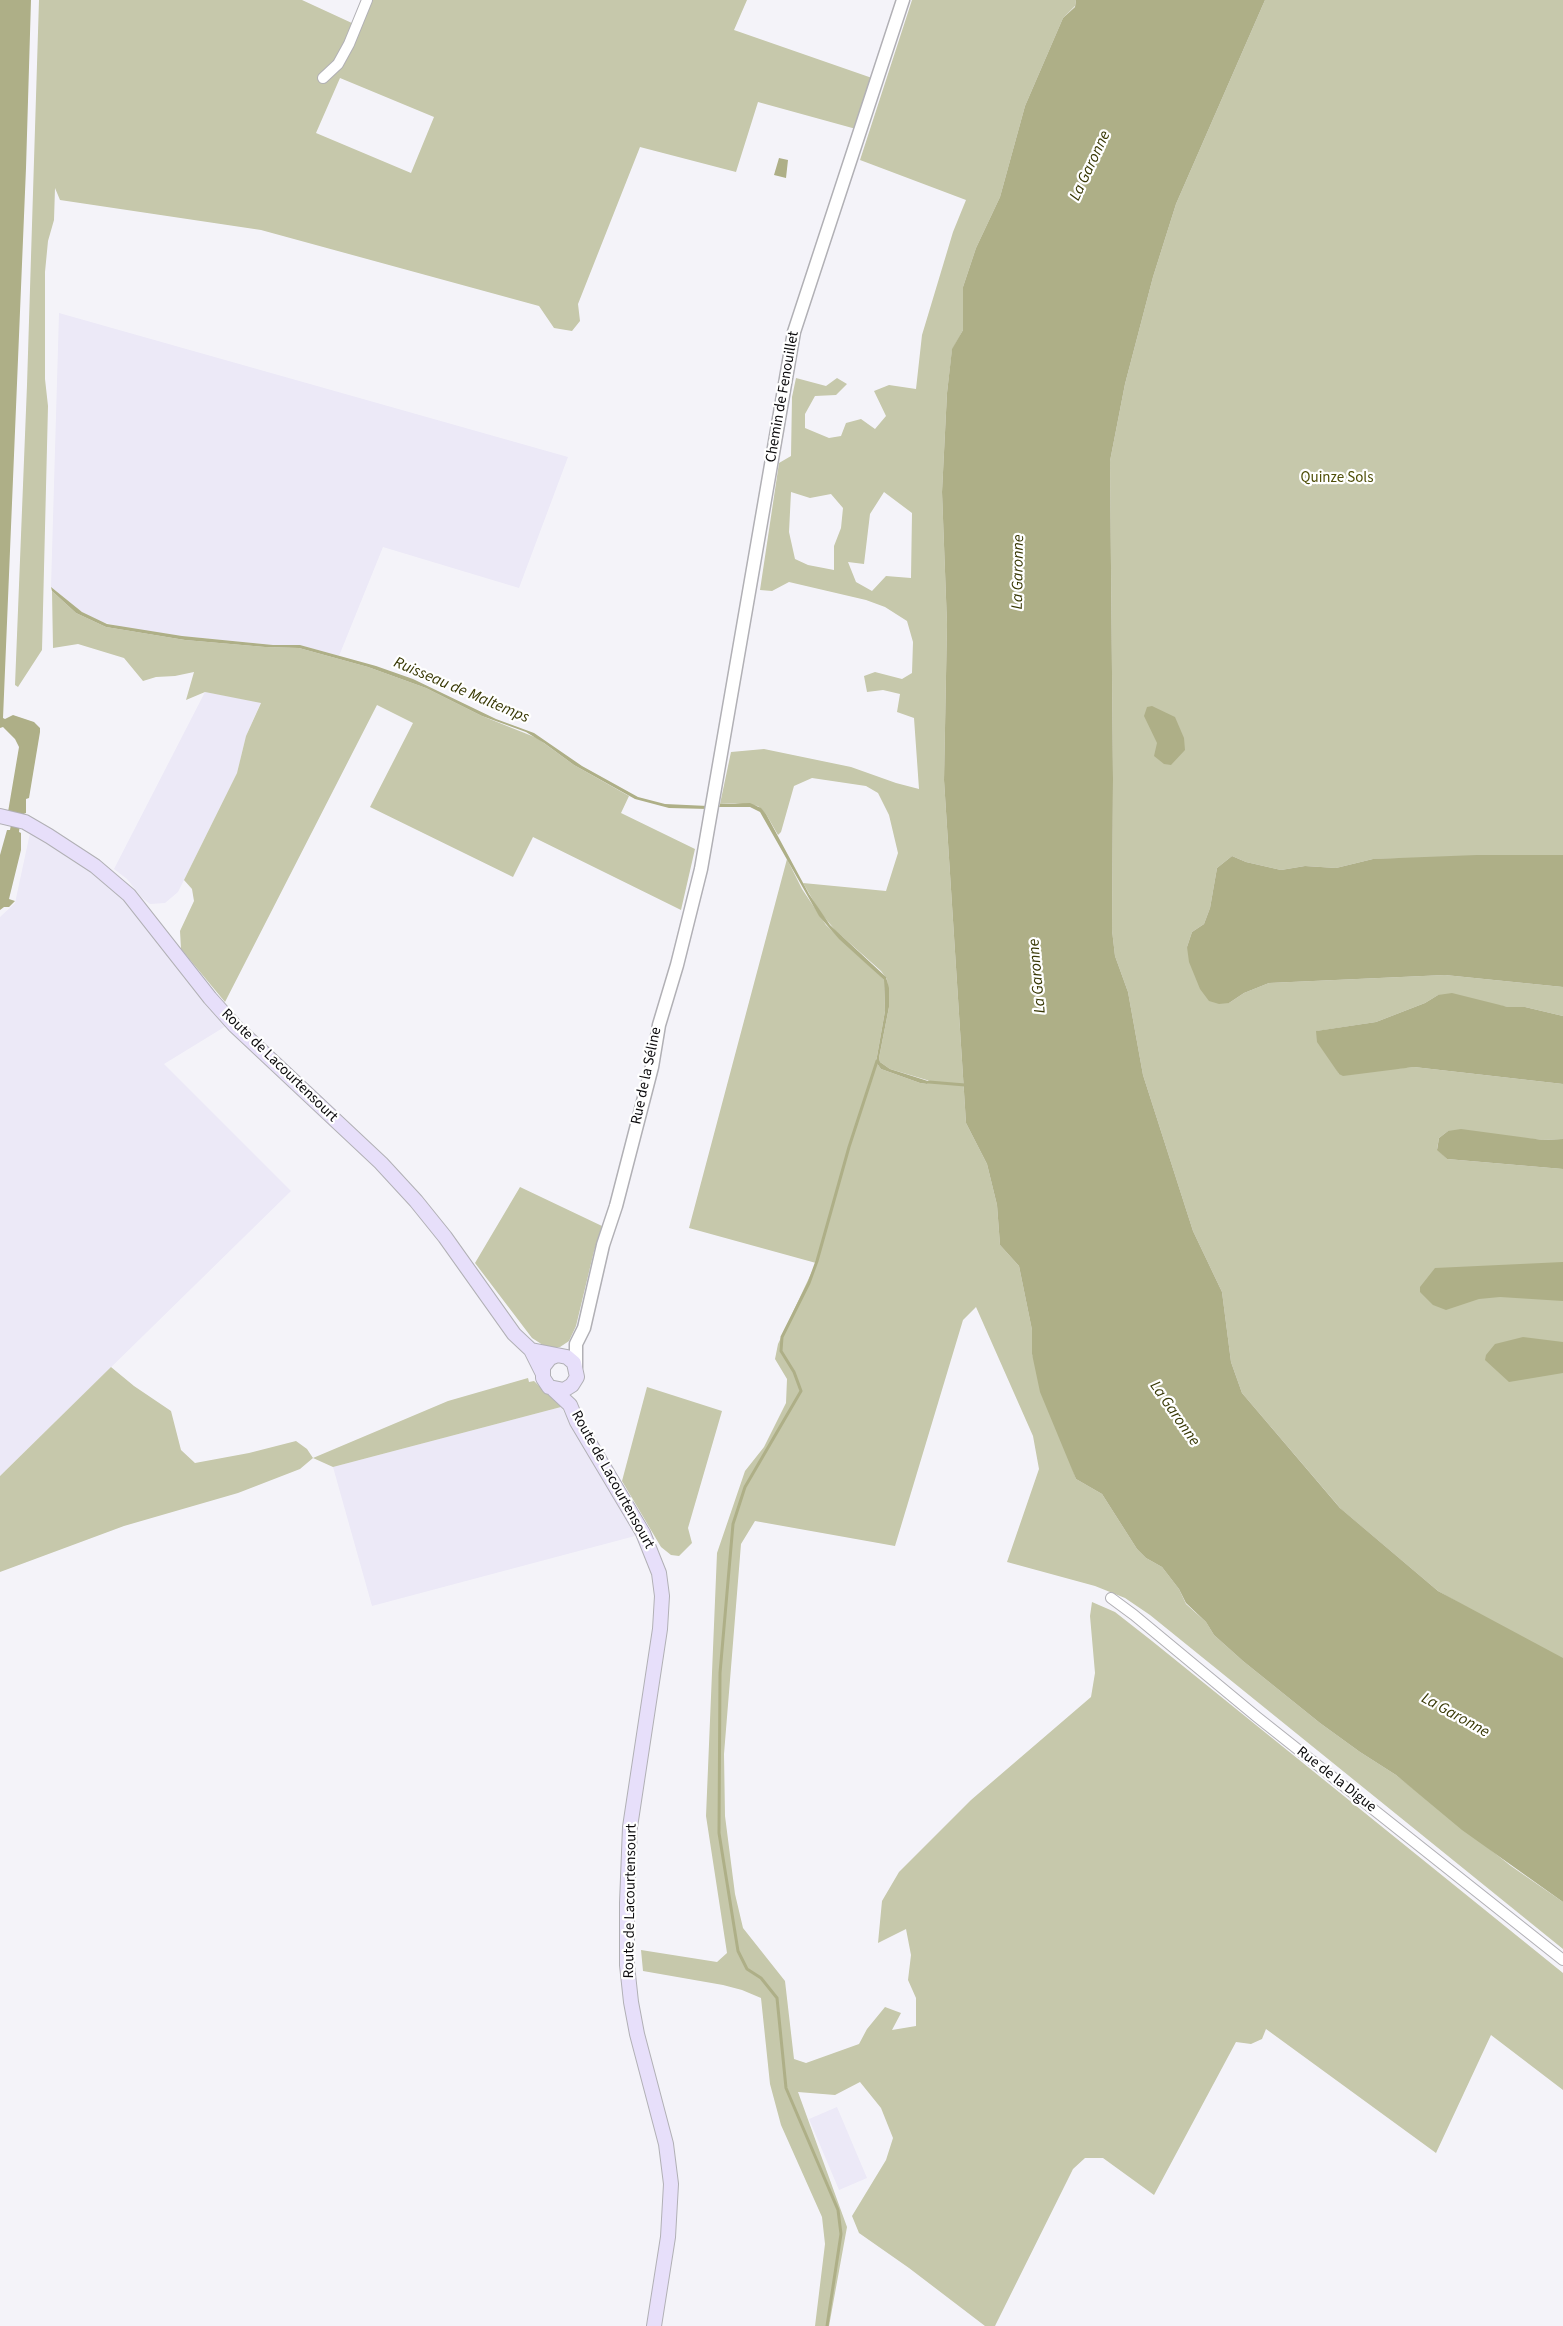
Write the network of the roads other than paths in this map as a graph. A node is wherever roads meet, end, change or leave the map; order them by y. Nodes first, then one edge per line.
1 (367, 0) edge
2 (903, 0) edge
3 (323, 78) dead end
4 (714, 807) joint
5 (5, 817) edge
6 (576, 1344) junction
7 (531, 1350) junction
8 (556, 1356) junction
9 (576, 1367) junction
10 (542, 1372) junction
11 (575, 1382) junction
12 (554, 1390) junction
13 (570, 1405) junction
14 (1111, 1598) dead end
15 (1563, 1960) edge
16 (654, 2326) edge

1 - 3 street
2 - 4 street, Chemin de Fenouillet
4 - 6 street, Rue de la Séline
5 - 7 main road, Route de Lacourtensourt
6 - 8 street
6 - 9 street, Rue de la Séline
7 - 8 main road, Route de Lacourtensourt
7 - 10 main road, Route de Lacourtensourt
8 - 9 main road, Route de Lacourtensourt
8 - 10 main road
9 - 11 main road, Route de Lacourtensourt
10 - 12 main road, Route de Lacourtensourt
11 - 12 main road
11 - 13 main road, Route de Lacourtensourt
12 - 13 main road, Route de Lacourtensourt
13 - 16 main road, Route de Lacourtensourt
14 - 15 street, Rue de la Digue

